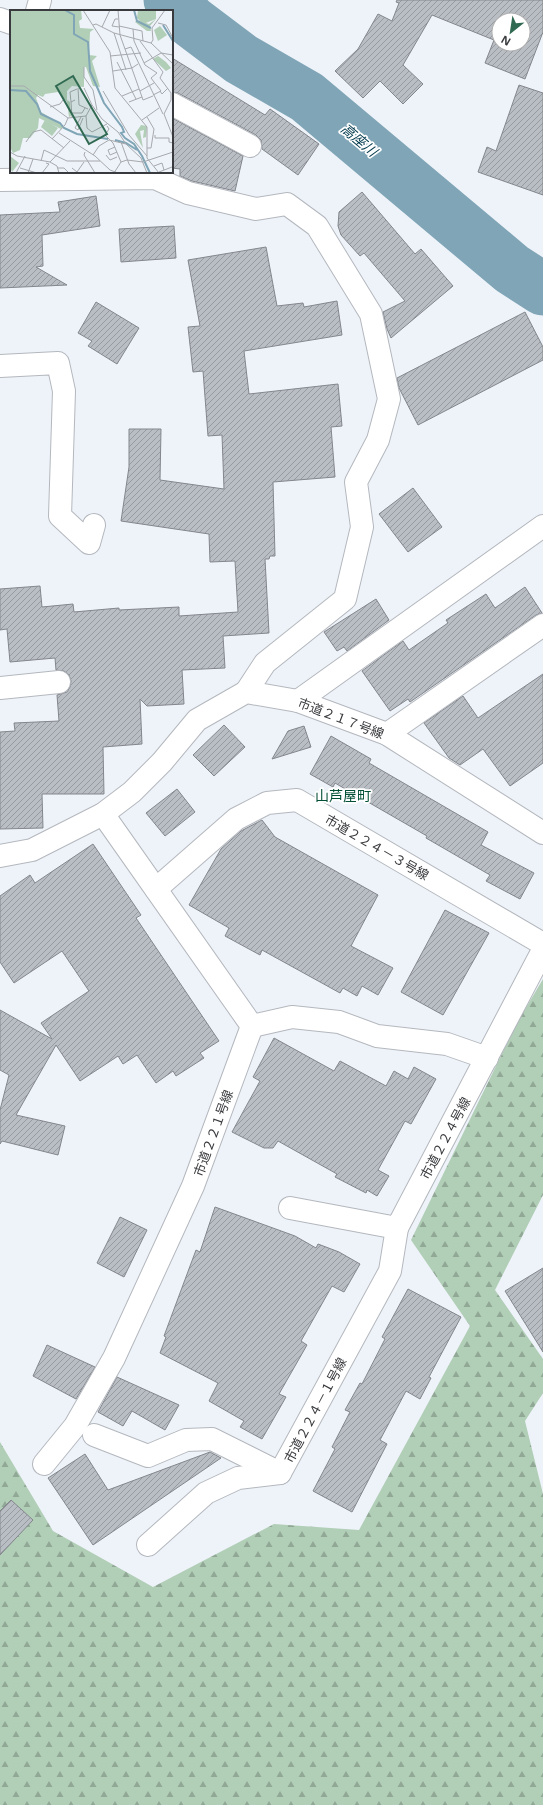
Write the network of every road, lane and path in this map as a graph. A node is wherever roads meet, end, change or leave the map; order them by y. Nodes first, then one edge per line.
1 (40, 0) edge
2 (37, 10) edge
3 (0, 19) edge
4 (10, 23) edge
5 (174, 105) edge
6 (250, 146) dead end
7 (31, 175) edge
8 (0, 180) edge
9 (0, 366) edge
10 (94, 526) dead end
11 (543, 526) edge
12 (543, 625) edge
13 (59, 682) dead end
14 (0, 688) edge
15 (246, 692) junction
16 (298, 701) junction
17 (387, 734) junction
18 (103, 814) junction
19 (543, 833) edge
20 (0, 856) edge
21 (156, 889) junction
22 (543, 944) edge
23 (543, 950) edge
24 (252, 1026) junction
25 (487, 1058) junction
26 (290, 1208) dead end
27 (397, 1228) junction
28 (94, 1435) dead end
29 (44, 1464) dead end
30 (276, 1480) junction
31 (148, 1545) dead end

1 - 2 street
3 - 4 street
5 - 6 street
7 - 8 street
7 - 15 street
9 - 10 street
11 - 16 street
12 - 17 street
13 - 14 street
15 - 16 street, 市道２１７号線
15 - 18 street
16 - 17 street, 市道２１７号線
17 - 19 street, 市道２１７号線
18 - 20 street
18 - 21 street
21 - 22 street, 市道２２４－３号線
21 - 24 street
23 - 25 street, 市道２２４号線
24 - 25 street
24 - 29 street, 市道２２１号線
25 - 27 street, 市道２２４号線
26 - 27 street
27 - 30 street, 市道２２４－１号線
28 - 30 street, 市道２２４－１号線
30 - 31 street

